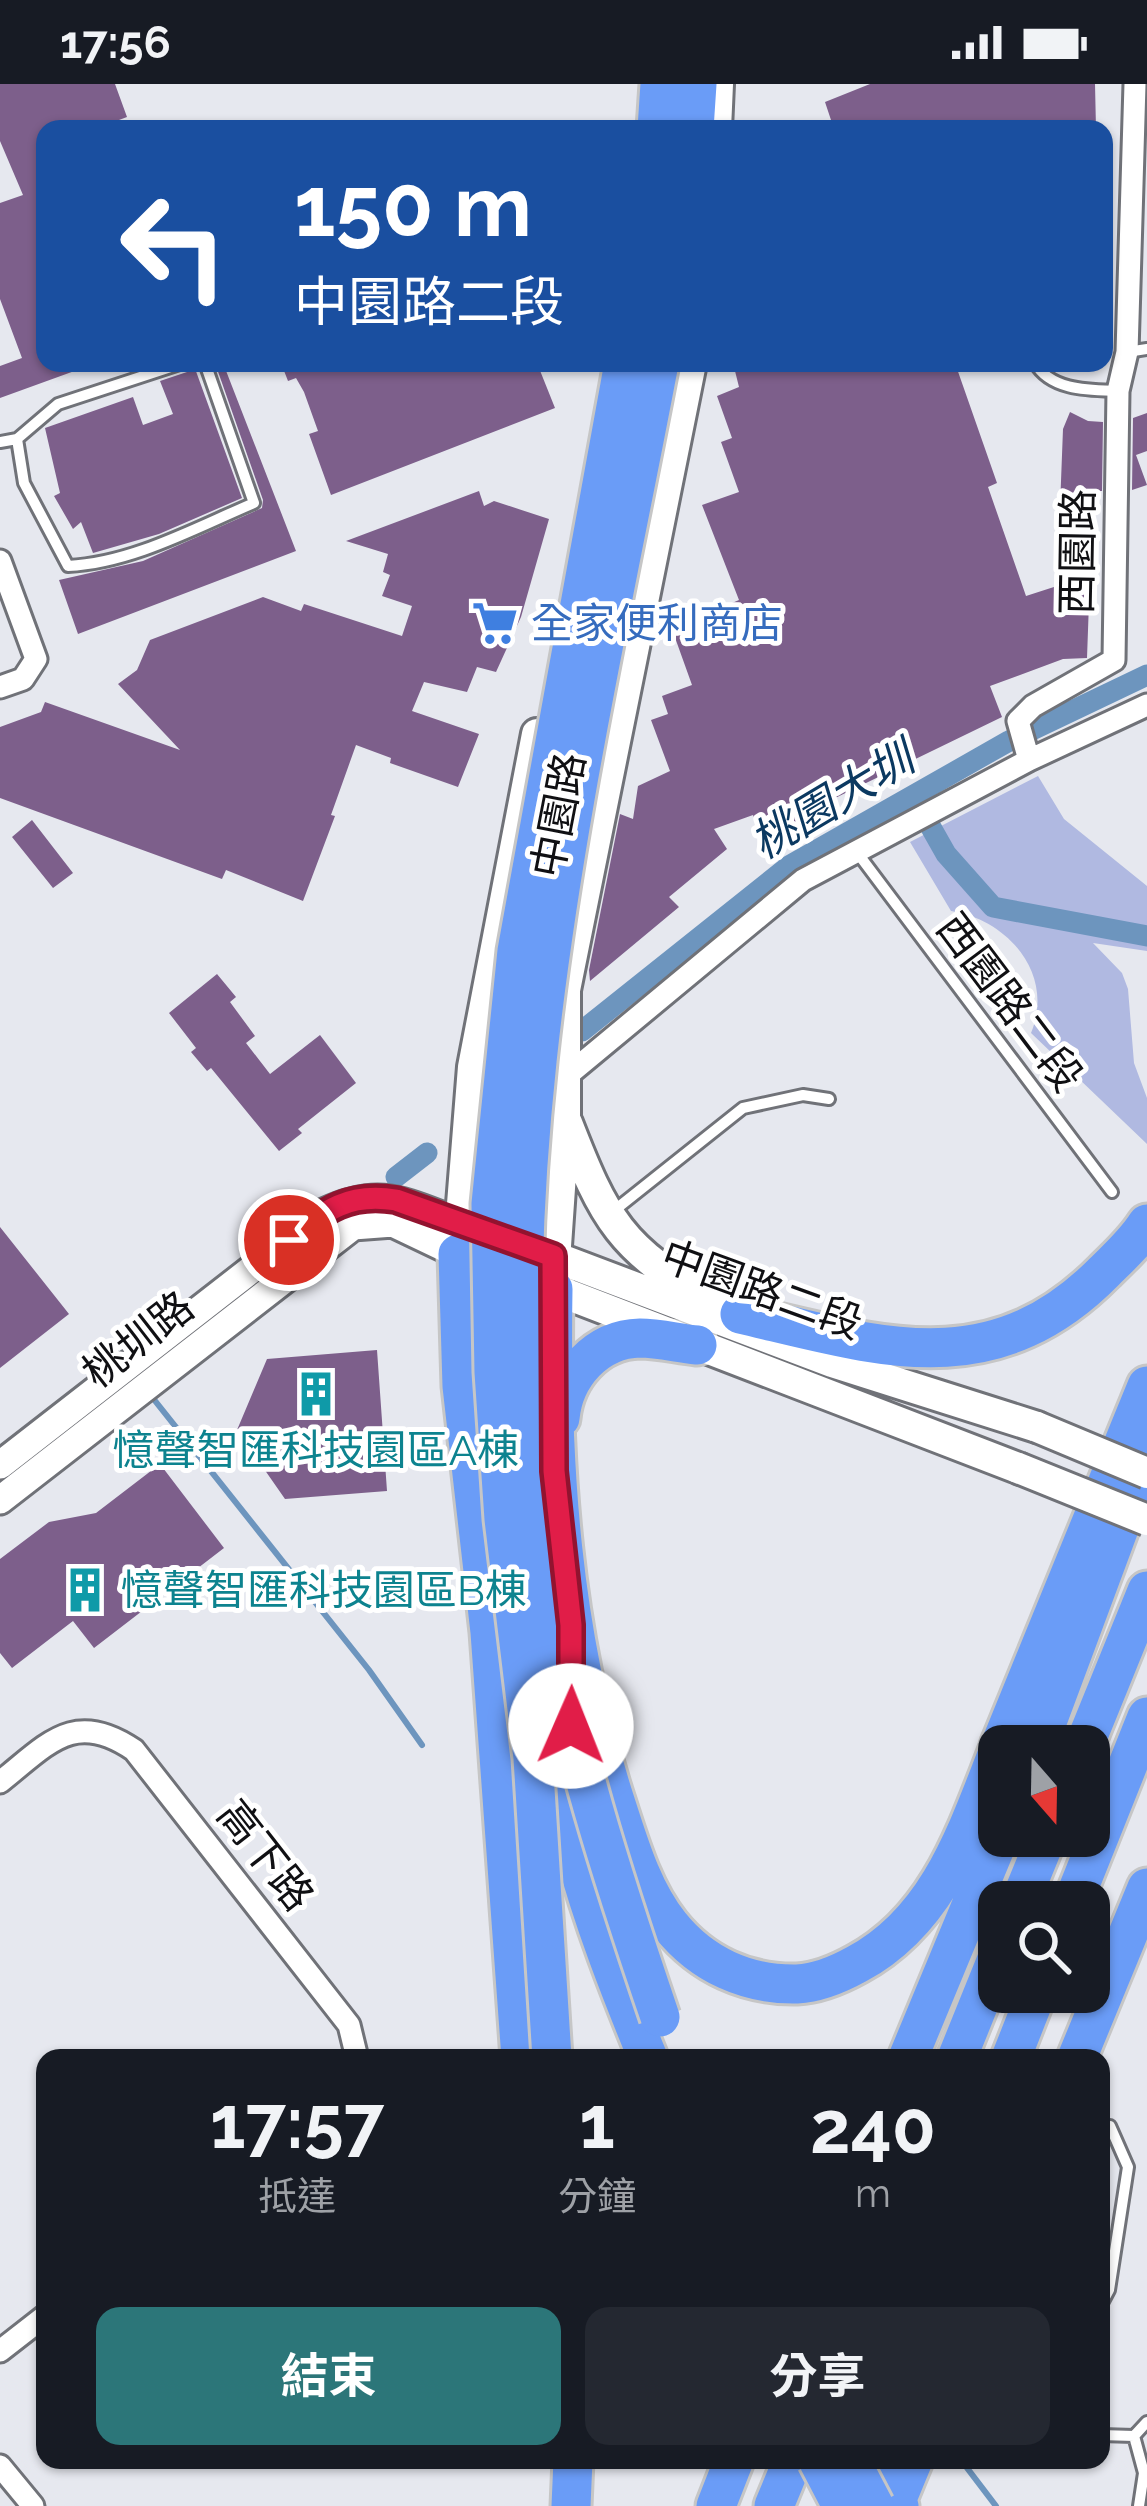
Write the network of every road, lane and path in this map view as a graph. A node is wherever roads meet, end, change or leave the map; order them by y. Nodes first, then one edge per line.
1 (718, 84) edge
2 (1135, 84) edge
3 (674, 111) edge
4 (1137, 351) edge
5 (156, 372) edge
6 (208, 372) edge
7 (610, 372) edge
8 (622, 372) edge
9 (657, 372) edge
10 (689, 372) edge
11 (1041, 372) edge
12 (1118, 391) junction
13 (16, 439) junction
14 (0, 442) edge
15 (0, 560) edge
16 (0, 687) edge
17 (1147, 706) edge
18 (1029, 760) junction
19 (518, 835) junction
20 (856, 851) junction
21 (563, 1079) junction
22 (829, 1099) dead end
23 (565, 1116) junction
24 (1112, 1192) dead end
25 (609, 1215) junction
26 (1147, 1224) edge
27 (459, 1239) junction
28 (504, 1255) junction
29 (553, 1272) junction
30 (740, 1314) junction
31 (697, 1345) junction
32 (791, 1347) junction
33 (1147, 1386) edge
34 (1147, 1454) edge
35 (0, 1466) edge
36 (554, 1471) junction
37 (1147, 1473) edge
38 (0, 1500) edge
39 (1147, 1520) edge
40 (1147, 1591) edge
41 (571, 1625) junction
42 (490, 1632) junction
43 (1147, 1717) edge
44 (1009, 1725) edge
45 (1046, 1725) edge
46 (1093, 1725) edge
47 (0, 1782) edge
48 (978, 1803) edge
49 (574, 1849) junction
50 (991, 1857) edge
51 (1081, 1881) edge
52 (1147, 1888) edge
53 (978, 2006) edge
54 (1029, 2013) edge
55 (356, 2049) edge
56 (520, 2049) edge
57 (551, 2049) edge
58 (618, 2049) edge
59 (644, 2049) edge
60 (672, 2049) edge
61 (912, 2049) edge
62 (961, 2049) edge
63 (1015, 2049) edge
64 (1081, 2049) edge
65 (1110, 2126) dead end
66 (1110, 2284) edge
67 (36, 2323) edge
68 (0, 2351) edge
69 (1147, 2422) edge
70 (1110, 2435) edge
71 (1134, 2436) junction
72 (0, 2466) edge
73 (545, 2469) edge
74 (573, 2469) edge
75 (730, 2469) edge
76 (789, 2469) edge
77 (823, 2469) edge
78 (847, 2469) edge
79 (855, 2469) edge
80 (878, 2469) edge
81 (910, 2469) edge
82 (33, 2506) edge
83 (544, 2506) edge
84 (571, 2506) edge
85 (716, 2506) edge
86 (774, 2506) edge
87 (833, 2506) edge
88 (842, 2506) edge
89 (874, 2506) edge
90 (896, 2506) edge
91 (1139, 2506) edge

1 - 3 main road
2 - 4 street, 西園路
4 - 12 street, 西園路
5 - 13 lane
6 - 13 lane
7 - 19 main road, 中園路
8 - 57 highway, bridge
9 - 60 highway, bridge
10 - 21 main road, 中園路
11 - 12 lane
12 - 18 street, 西園路
13 - 14 lane
15 - 16 street
17 - 18 street
18 - 20 street
19 - 27 main road, 中園路
19 - 28 main road
20 - 21 street
20 - 24 lane, 西園路二段
21 - 23 main road, 中園路
22 - 25 lane
23 - 25 main road
23 - 29 main road, 中園路
25 - 30 main road
26 - 30 highway
27 - 28 main road, 中園路二段
27 - 35 street, 桃圳路
27 - 38 street, 桃圳路
27 - 42 highway
28 - 29 main road, 中園路二段
28 - 49 highway
29 - 31 main road, 中園路二段
29 - 32 main road, 中園路二段
29 - 36 highway
30 - 32 main road
31 - 36 highway
31 - 39 main road, 中園路二段, bridge
32 - 37 main road, 中園路二段, bridge
33 - 44 highway
34 - 45 highway, bridge
36 - 41 highway
40 - 46 highway
41 - 48 highway
41 - 49 highway
42 - 56 highway
42 - 58 highway
43 - 51 highway
47 - 55 street, 高下路
49 - 59 highway
50 - 61 highway
52 - 64 highway
53 - 62 highway
54 - 63 highway
65 - 66 lane
67 - 68 street
69 - 71 lane
70 - 71 lane
71 - 91 lane
72 - 82 street
73 - 83 highway
74 - 84 highway
75 - 85 highway
76 - 86 highway
77 - 88 highway, bridge
78 - 87 highway
79 - 89 highway, bridge
80 - 90 highway
81 - 90 highway

